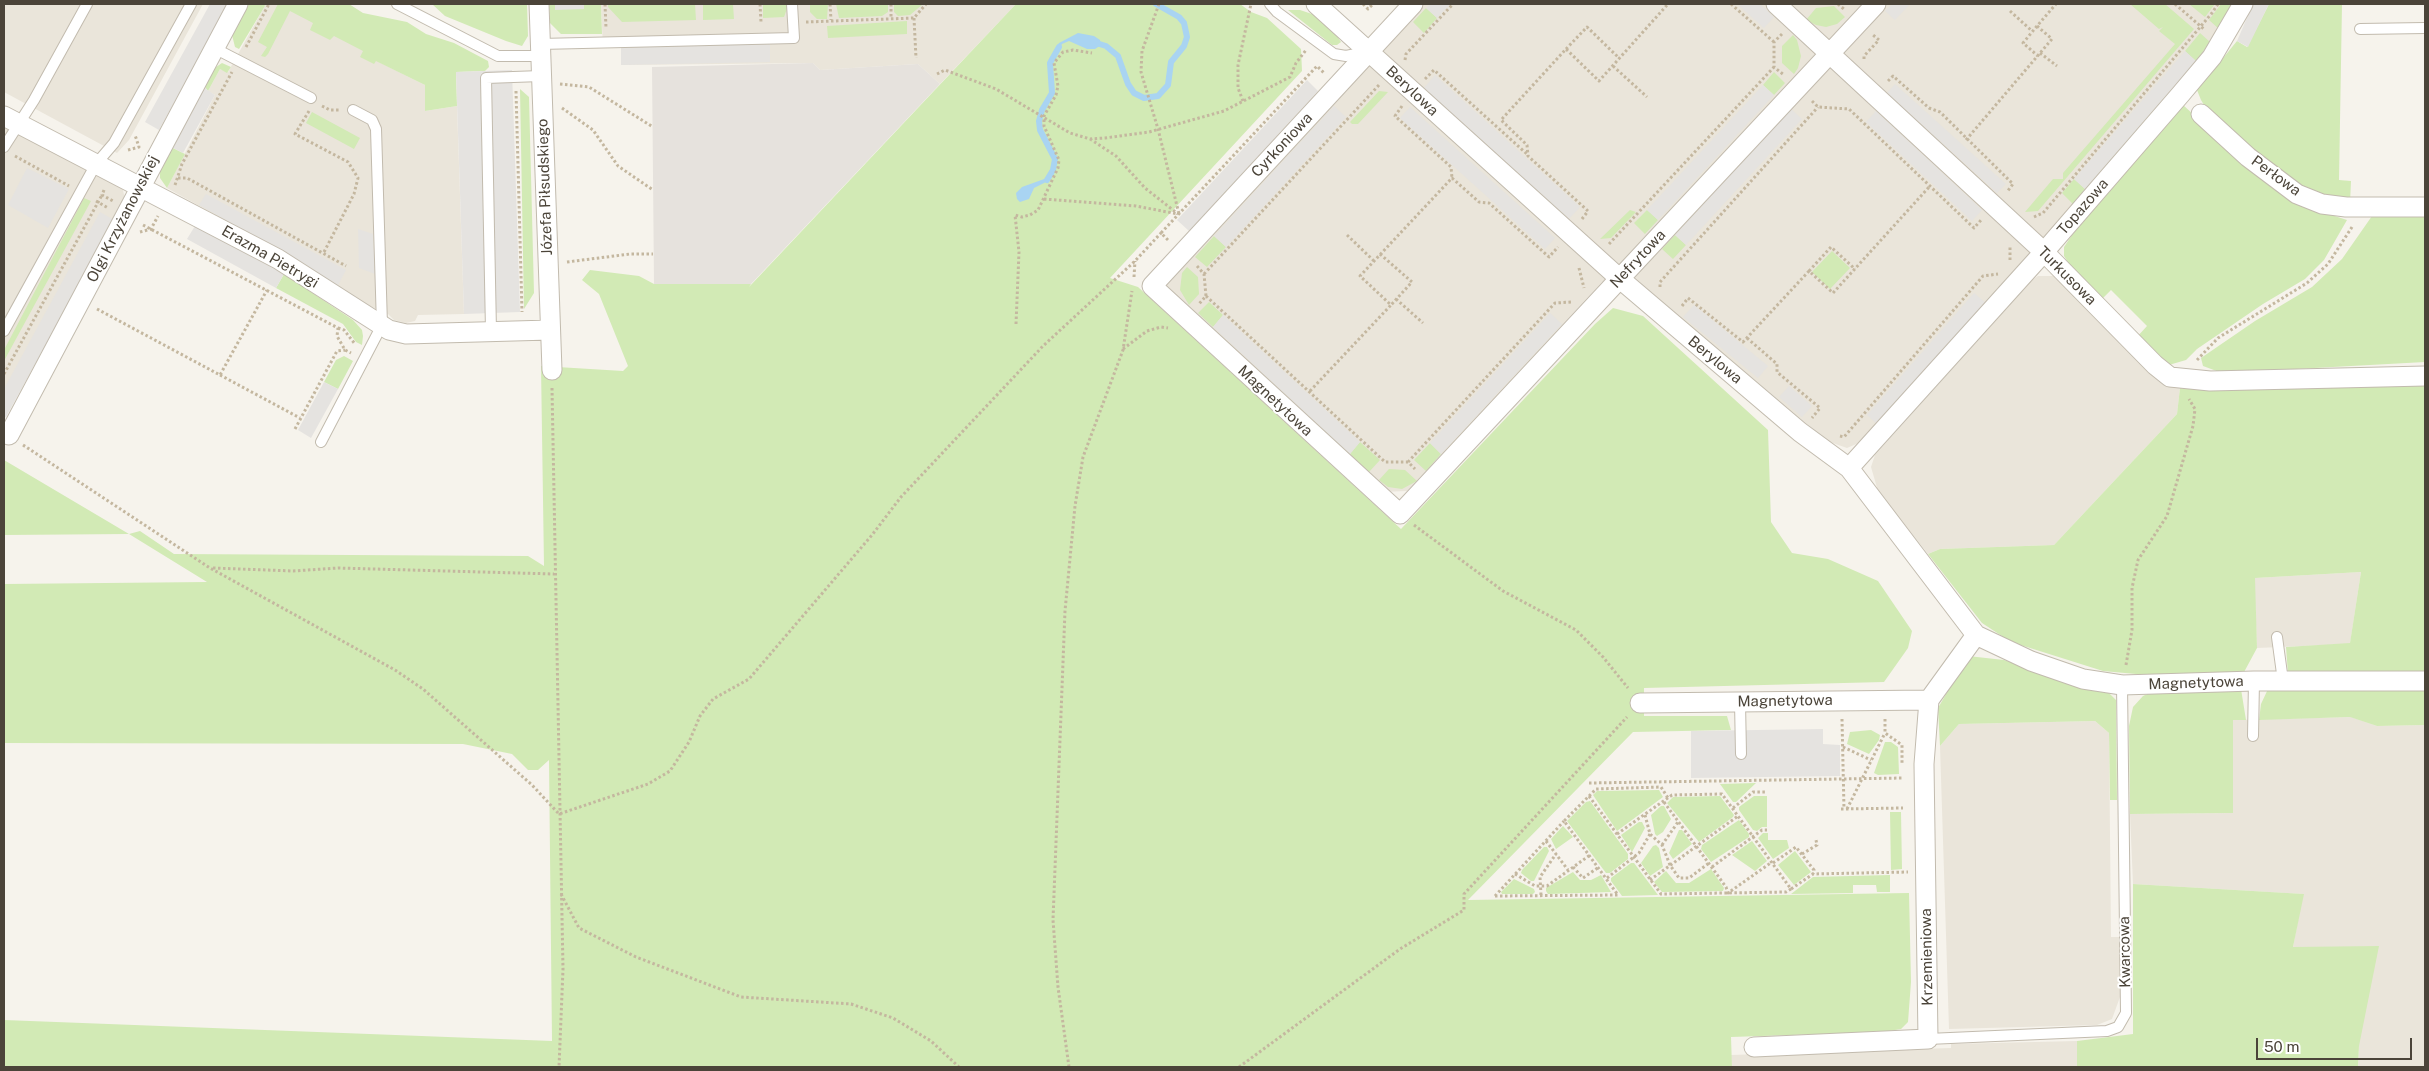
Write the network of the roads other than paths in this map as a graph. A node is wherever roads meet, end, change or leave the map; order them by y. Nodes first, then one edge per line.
1 (87, 4) edge
2 (191, 4) edge
3 (238, 4) edge
4 (397, 4) edge
5 (539, 4) edge
6 (792, 4) edge
7 (1270, 4) edge
8 (1316, 4) edge
9 (1413, 4) edge
10 (1776, 4) edge
11 (1876, 4) edge
12 (2243, 4) edge
13 (2425, 28) edge
14 (2360, 30) dead end
15 (214, 48) junction
16 (540, 50) junction
17 (1369, 51) junction
18 (1829, 54) junction
19 (541, 79) junction
20 (315, 102) road end
21 (353, 110) dead end
22 (2201, 114) dead end
23 (10, 120) edge
24 (8, 150) edge
25 (96, 164) junction
26 (140, 186) junction
27 (2425, 206) edge
28 (2044, 252) junction
29 (1619, 278) junction
30 (1152, 286) joint
31 (382, 325) junction
32 (4, 330) edge
33 (550, 330) junction
34 (491, 331) junction
35 (552, 370) road end
36 (2425, 376) edge
37 (6, 434) edge
38 (320, 442) dead end
39 (1849, 468) junction
40 (1400, 514) joint
41 (1976, 634) junction
42 (2277, 637) dead end
43 (2254, 681) junction
44 (2283, 681) junction
45 (2425, 681) edge
46 (2122, 685) junction
47 (1929, 700) junction
48 (1740, 702) junction
49 (1640, 703) road end
50 (2253, 736) dead end
51 (1741, 754) dead end
52 (1928, 1040) junction
53 (1754, 1047) dead end

1 - 23 lane
2 - 25 lane
3 - 15 street, Olgi Krzyżanowskiej
4 - 16 lane
5 - 16 street, Józefa Piłsudskiego
6 - 16 lane
7 - 17 lane
8 - 17 street, Berylowa
9 - 17 street, Cyrkoniowa
10 - 18 street, Turkusowa
11 - 18 street, Nefrytowa
12 - 28 street, Topazowa
13 - 14 lane
15 - 20 lane
15 - 26 street, Olgi Krzyżanowskiej
16 - 19 street, Józefa Piłsudskiego
17 - 29 street, Berylowa
17 - 30 street, Cyrkoniowa
18 - 28 street, Turkusowa
18 - 29 street, Nefrytowa
19 - 33 street, Józefa Piłsudskiego
19 - 34 lane
21 - 31 lane
22 - 27 street, Perłowa
23 - 24 lane
23 - 25 street, Erazma Pietrygi
25 - 26 street, Erazma Pietrygi
25 - 32 lane
26 - 31 street, Erazma Pietrygi
26 - 37 street, Olgi Krzyżanowskiej
28 - 36 street, Turkusowa
28 - 39 street, Topazowa
29 - 39 street, Berylowa
29 - 40 street, Nefrytowa
30 - 40 street, Magnetytowa
31 - 34 street, Erazma Pietrygi
31 - 38 lane
33 - 34 street, Erazma Pietrygi
33 - 35 street, Józefa Piłsudskiego
39 - 41 street, Berylowa
41 - 46 street, Magnetytowa
41 - 47 street
42 - 44 lane
43 - 44 street, Magnetytowa
43 - 46 street, Magnetytowa
43 - 50 lane
44 - 45 street, Magnetytowa
46 - 52 lane, Kwarcowa
47 - 48 street, Magnetytowa
47 - 52 street, Krzemieniowa
48 - 49 street, Magnetytowa
48 - 51 lane
52 - 53 street

